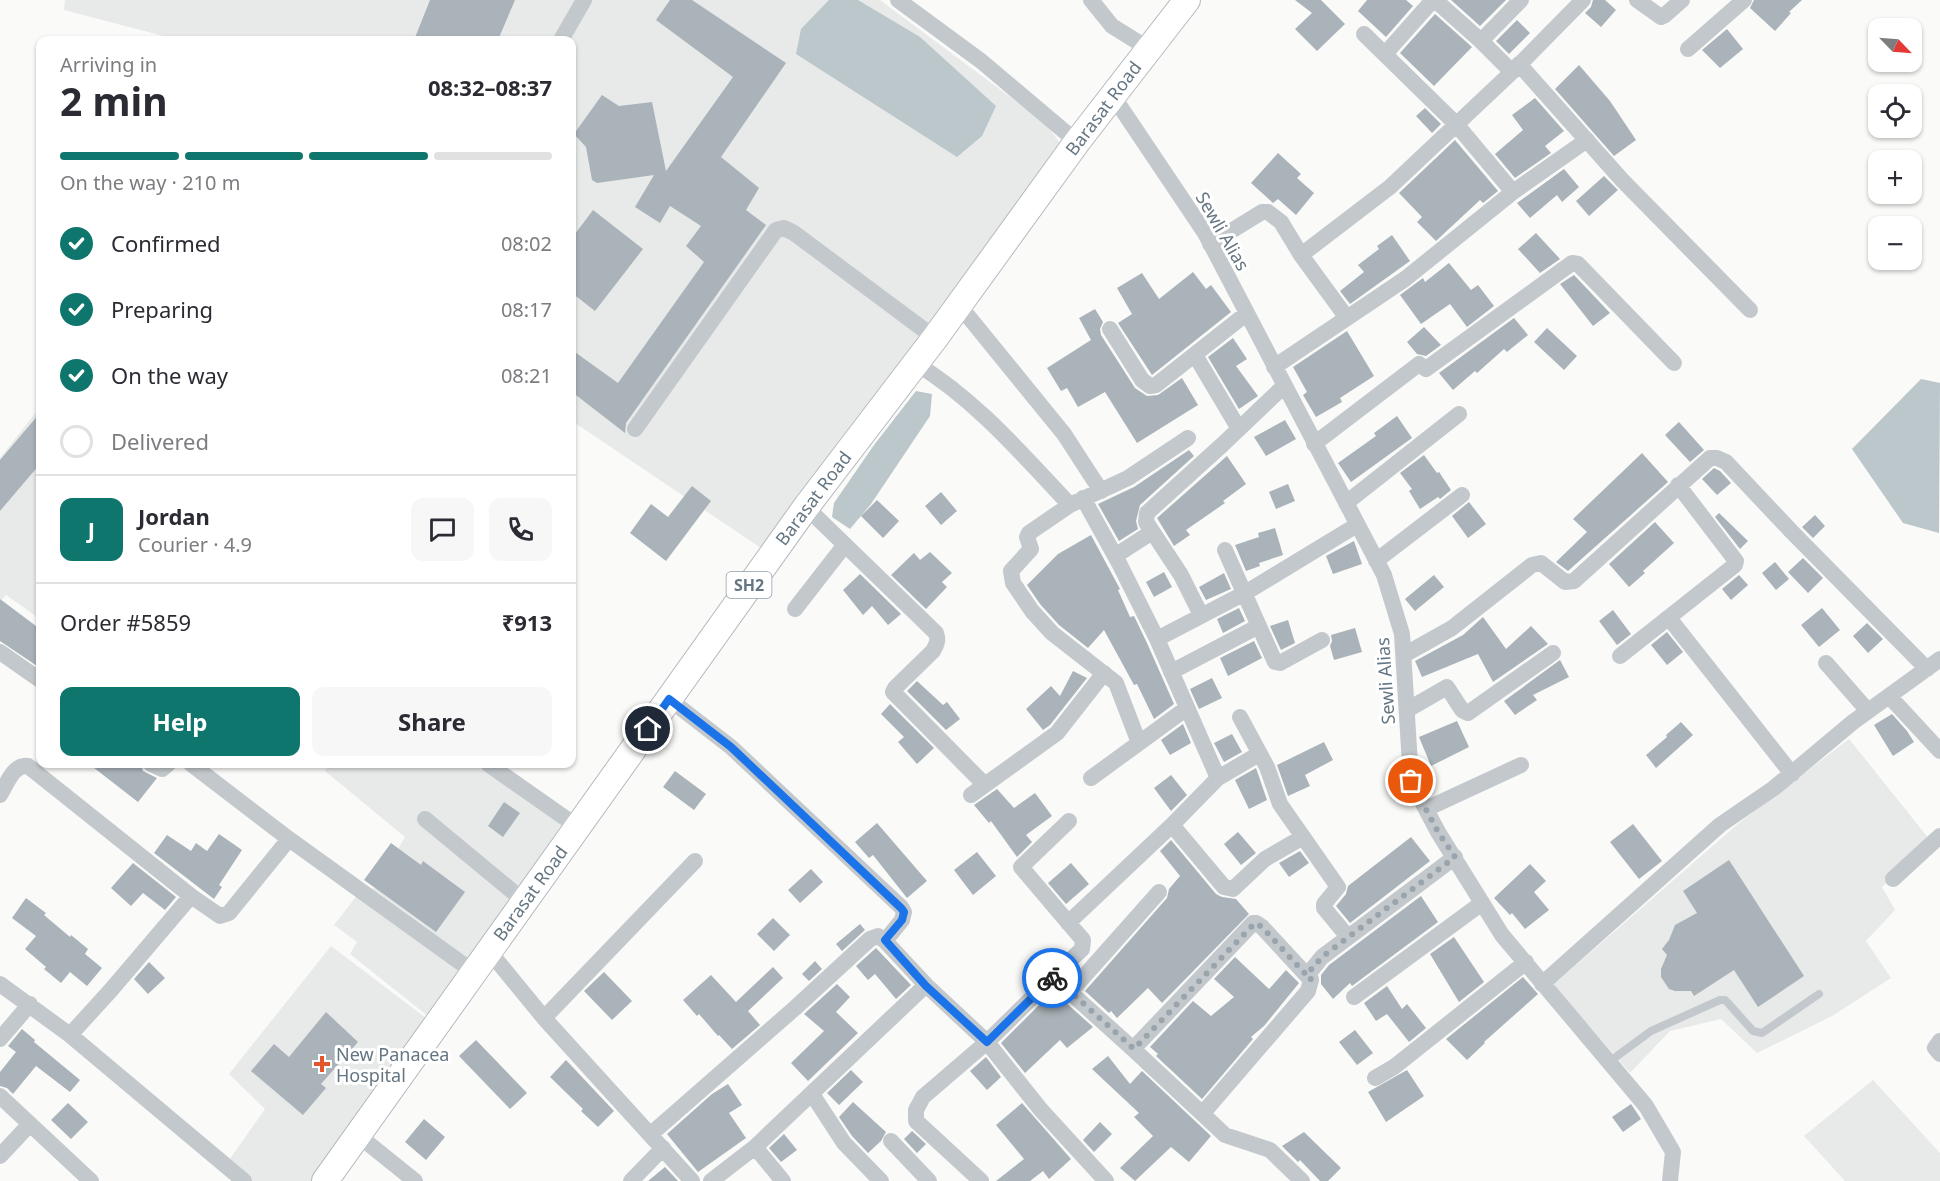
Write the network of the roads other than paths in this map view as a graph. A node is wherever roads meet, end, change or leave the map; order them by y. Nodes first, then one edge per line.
1 (584, 0) edge
2 (898, 0) edge
3 (1091, 0) edge
4 (1187, 0) edge
5 (1434, 0) edge
6 (1521, 0) edge
7 (1583, 0) edge
8 (1637, 0) edge
9 (1682, 0) edge
10 (1744, 0) edge
11 (1364, 34) dead end
12 (563, 36) edge
13 (1481, 41) junction
14 (1149, 49) junction
15 (1688, 49) dead end
16 (1385, 54) junction
17 (1515, 68) junction
18 (1113, 96) junction
19 (1456, 124) junction
20 (1587, 140) junction
21 (1077, 142) junction
22 (1512, 192) junction
23 (1210, 244) junction
24 (1301, 255) junction
25 (959, 305) junction
26 (1750, 310) dead end
27 (1246, 314) junction
28 (1347, 318) junction
29 (1110, 329) dead end
30 (935, 338) junction
31 (1195, 355) junction
32 (915, 363) junction
33 (1674, 363) dead end
34 (1274, 367) junction
35 (1284, 386) junction
36 (1459, 414) dead end
37 (635, 429) dead end
38 (1239, 429) junction
39 (1188, 438) dead end
40 (1314, 444) junction
41 (1678, 485) junction
42 (1101, 491) junction
43 (1462, 495) dead end
44 (1076, 502) junction
45 (1346, 503) junction
46 (806, 507) junction
47 (1357, 525) junction
48 (1152, 532) junction
49 (843, 546) junction
50 (1225, 550) dead end
51 (1115, 556) junction
52 (1376, 561) junction
53 (1245, 593) junction
54 (795, 609) dead end
55 (1201, 615) junction
56 (1669, 618) junction
57 (1259, 626) junction
58 (1157, 639) junction
59 (1322, 640) dead end
60 (0, 652) edge
61 (1553, 653) dead end
62 (1404, 655) junction
63 (1620, 656) dead end
64 (1826, 663) dead end
65 (1934, 664) edge
66 (1171, 672) junction
67 (1104, 673) junction
68 (36, 677) edge
69 (1889, 696) junction
70 (669, 699) junction
71 (1187, 708) junction
72 (1407, 710) junction
73 (1868, 711) junction
74 (1240, 717) dead end
75 (1139, 743) junction
76 (1940, 751) edge
77 (1260, 754) junction
78 (1521, 765) dead end
79 (196, 768) edge
80 (494, 768) edge
81 (1792, 774) junction
82 (1091, 778) dead end
83 (1218, 778) junction
84 (985, 785) junction
85 (0, 795) edge
86 (971, 795) dead end
87 (1426, 809) junction
88 (425, 819) dead end
89 (1069, 821) dead end
90 (1172, 825) junction
91 (578, 827) junction
92 (1940, 836) edge
93 (1303, 837) junction
94 (289, 839) junction
95 (1455, 857) junction
96 (696, 861) dead end
97 (1893, 879) dead end
98 (1159, 892) dead end
99 (191, 896) junction
100 (524, 901) junction
101 (1482, 903) junction
102 (1068, 923) junction
103 (1348, 937) junction
104 (885, 940) junction
105 (489, 951) junction
106 (1526, 962) junction
107 (475, 973) junction
108 (1053, 976) junction
109 (1311, 980) junction
110 (0, 984) edge
111 (1542, 984) junction
112 (926, 986) junction
113 (1071, 991) junction
114 (1819, 994) dead end
115 (1354, 997) dead end
116 (30, 1004) junction
117 (544, 1018) junction
118 (70, 1035) junction
119 (0, 1039) edge
120 (1940, 1041) edge
121 (987, 1042) junction
122 (1134, 1049) junction
123 (1940, 1054) edge
124 (1609, 1062) junction
125 (1375, 1078) dead end
126 (812, 1094) junction
127 (0, 1096) edge
128 (1203, 1113) junction
129 (30, 1124) junction
130 (651, 1134) junction
131 (358, 1136) junction
132 (891, 1141) dead end
133 (755, 1147) junction
134 (663, 1148) junction
135 (0, 1156) edge
136 (971, 1178) edge
137 (91, 1181) edge
138 (244, 1181) edge
139 (325, 1181) edge
140 (415, 1181) edge
141 (631, 1181) edge
142 (693, 1181) edge
143 (711, 1181) edge
144 (783, 1181) edge
145 (881, 1181) edge
146 (929, 1181) edge
147 (1106, 1181) edge
148 (1302, 1181) edge
149 (1670, 1181) edge

1 - 12 street
2 - 21 street
3 - 14 street
4 - 14 main road, Barasat Road / SH2
5 - 13 street
5 - 16 street
6 - 13 street
7 - 17 street
8 - 9 street
10 - 15 street
11 - 16 street
13 - 17 street
14 - 18 main road, Barasat Road / SH2
16 - 19 street
17 - 19 street
17 - 20 street
18 - 21 main road, Barasat Road / SH2
18 - 23 street, Sewli Alias
19 - 22 street
19 - 24 street
20 - 22 street
20 - 26 street
21 - 25 main road, Barasat Road / SH2
22 - 28 street
23 - 24 street
23 - 27 street, Sewli Alias
24 - 28 street
25 - 30 main road, Barasat Road / SH2
25 - 42 street
27 - 31 street
27 - 34 street, Sewli Alias
28 - 34 street
29 - 31 street
30 - 32 main road, Barasat Road / SH2
30 - 37 street
31 - 38 street
32 - 44 street
32 - 46 main road, Barasat Road / SH2
33 - 40 street
34 - 35 street, Sewli Alias
35 - 38 street
35 - 40 street, Sewli Alias
36 - 45 street
38 - 48 street
39 - 42 street
40 - 45 street, Sewli Alias
41 - 56 street
41 - 62 street
41 - 65 street
42 - 44 street
43 - 52 street
44 - 51 street
44 - 67 street
45 - 47 street, Sewli Alias
46 - 49 street
46 - 70 main road, Barasat Road / SH2
47 - 52 street, Sewli Alias
47 - 53 street
48 - 51 street
48 - 55 street
49 - 54 street
49 - 84 street
50 - 53 street
51 - 58 street
52 - 62 street, Sewli Alias
53 - 55 street
53 - 57 street
55 - 58 street
56 - 63 street
56 - 81 street
57 - 59 street
57 - 66 street
58 - 66 street
60 - 68 street
61 - 72 street
62 - 72 street, Sewli Alias
64 - 73 street
65 - 69 street
66 - 71 street
67 - 75 street
67 - 84 street
69 - 73 street
69 - 76 street
70 - 91 main road, Barasat Road / SH2
70 - 104 street
71 - 75 street
71 - 83 street
72 - 87 street, Sewli Alias
73 - 81 street
74 - 77 street
75 - 82 street
77 - 83 street
77 - 93 street
78 - 87 street
79 - 94 street
80 - 91 street
81 - 111 street
83 - 90 street
84 - 86 street
85 - 99 street
87 - 95 street, Sewli Alias
88 - 100 street
89 - 102 street
90 - 93 street
90 - 102 street
91 - 100 main road, Barasat Road / SH2
92 - 97 street
93 - 103 street
94 - 99 street
94 - 107 street
95 - 101 street, Sewli Alias
95 - 103 street
96 - 117 street
98 - 113 street
99 - 118 street
100 - 105 main road, Barasat Road / SH2
101 - 106 street, Sewli Alias
101 - 115 street
102 - 108 street
103 - 109 street
104 - 112 street
104 - 130 street
105 - 107 main road, Barasat Road / SH2
105 - 117 street
106 - 111 street, Sewli Alias
106 - 125 street
107 - 131 main road, Barasat Road / SH2
108 - 113 street
108 - 121 street
109 - 122 street
109 - 128 street
110 - 116 street
111 - 124 street, Sewli Alias
112 - 121 street
112 - 126 street
113 - 122 street
114 - 124 lane
116 - 118 street
116 - 119 street
117 - 130 street
118 - 138 street
120 - 123 street
121 - 136 street
121 - 147 street
122 - 128 street
124 - 149 street, Sewli Alias
126 - 133 street
126 - 145 street
127 - 129 street
128 - 148 street
129 - 135 street
129 - 137 street
130 - 134 street
131 - 139 main road, Barasat Road / SH2
131 - 140 street
132 - 146 street
133 - 143 street
133 - 144 street
134 - 141 street
134 - 142 street

